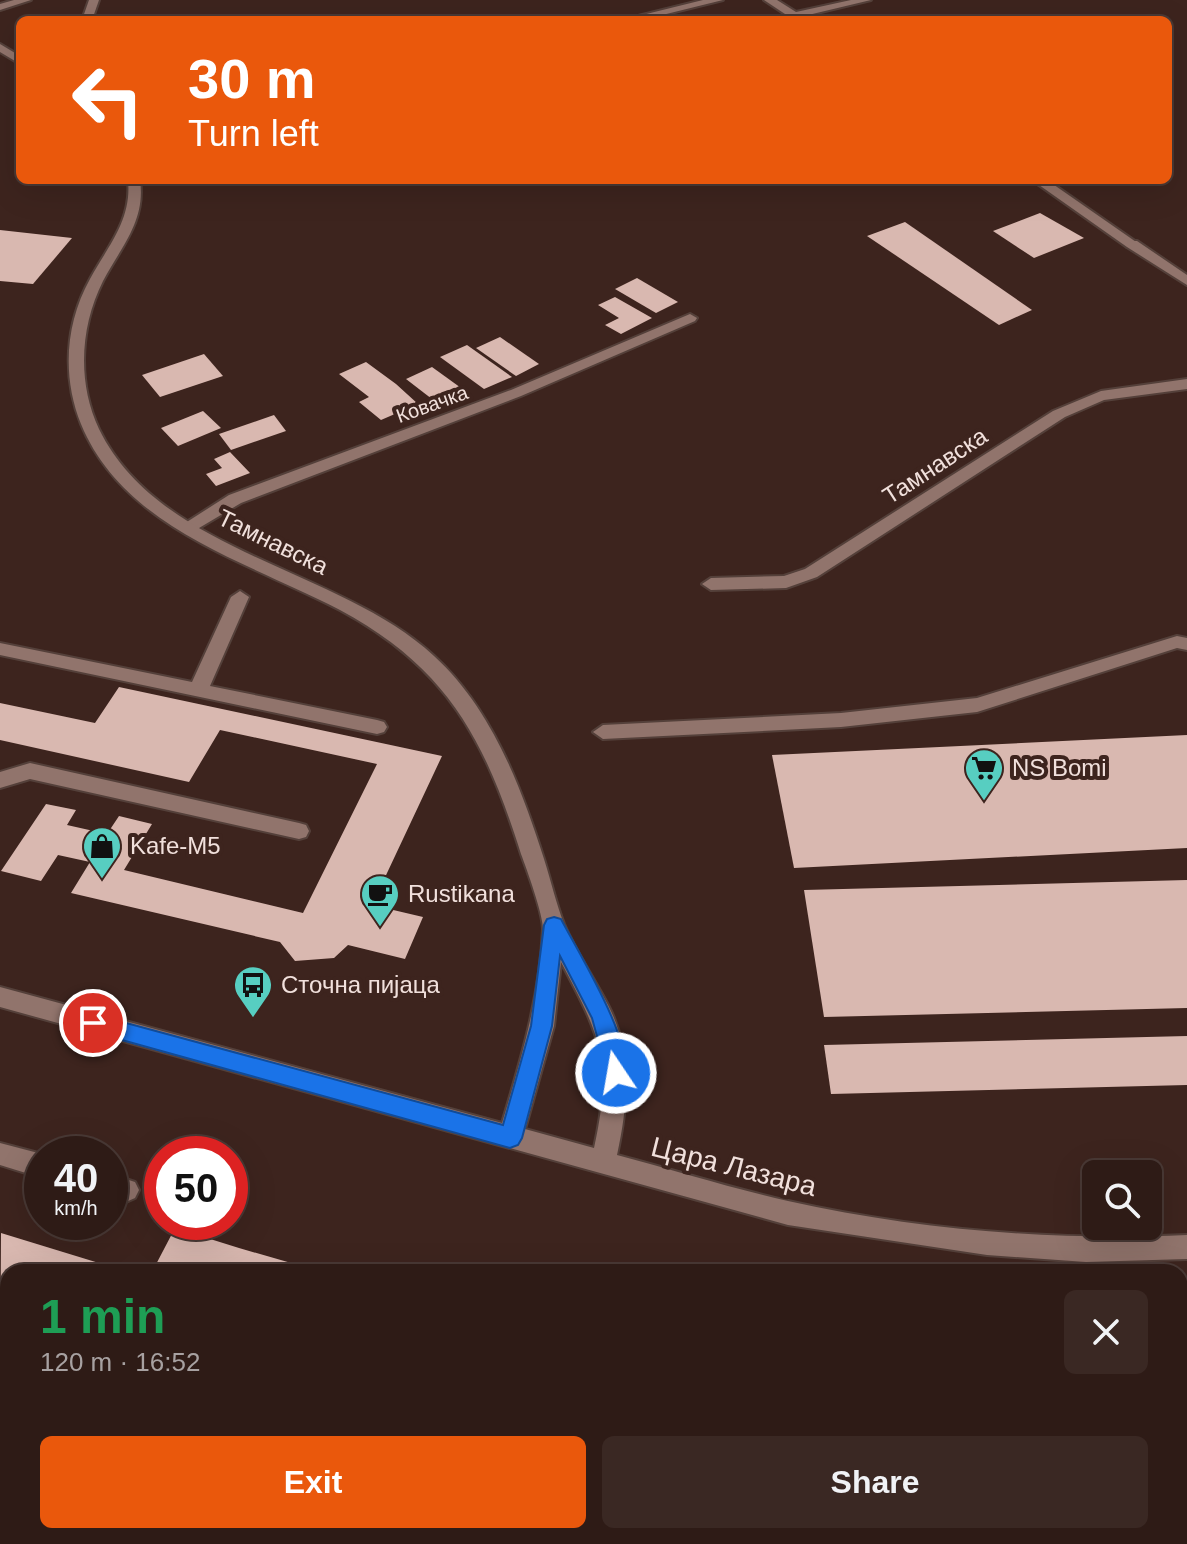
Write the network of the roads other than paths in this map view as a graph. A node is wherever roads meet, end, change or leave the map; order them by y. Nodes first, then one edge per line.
1 (26, 0) edge
2 (718, 0) edge
3 (769, 0) edge
4 (866, 0) edge
5 (0, 7) edge
6 (645, 16) edge
7 (795, 16) edge
8 (806, 16) edge
9 (134, 184) edge
10 (1044, 184) edge
11 (1187, 281) edge
12 (690, 318) dead end
13 (1187, 384) edge
14 (188, 527) junction
15 (711, 584) dead end
16 (240, 597) dead end
17 (1187, 644) edge
18 (0, 649) edge
19 (199, 688) junction
20 (377, 727) dead end
21 (603, 732) dead end
22 (0, 780) edge
23 (299, 831) dead end
24 (554, 925) junction
25 (0, 997) edge
26 (510, 1138) junction
27 (0, 1154) edge
28 (24, 1161) edge
29 (603, 1163) junction
30 (1187, 1247) edge

1 - 5 main road
2 - 6 main road
3 - 7 main road
4 - 8 main road
9 - 14 main road, Тамнавска
10 - 11 main road
12 - 14 main road, Ковачка
13 - 15 main road, Тамнавска
14 - 24 main road, Тамнавска
16 - 19 main road
17 - 21 main road
18 - 19 main road
19 - 20 main road
22 - 23 main road
24 - 26 main road
24 - 29 main road
25 - 26 main road, Цара Лазара
26 - 29 main road, Цара Лазара
27 - 28 main road
29 - 30 main road, Цара Лазара

